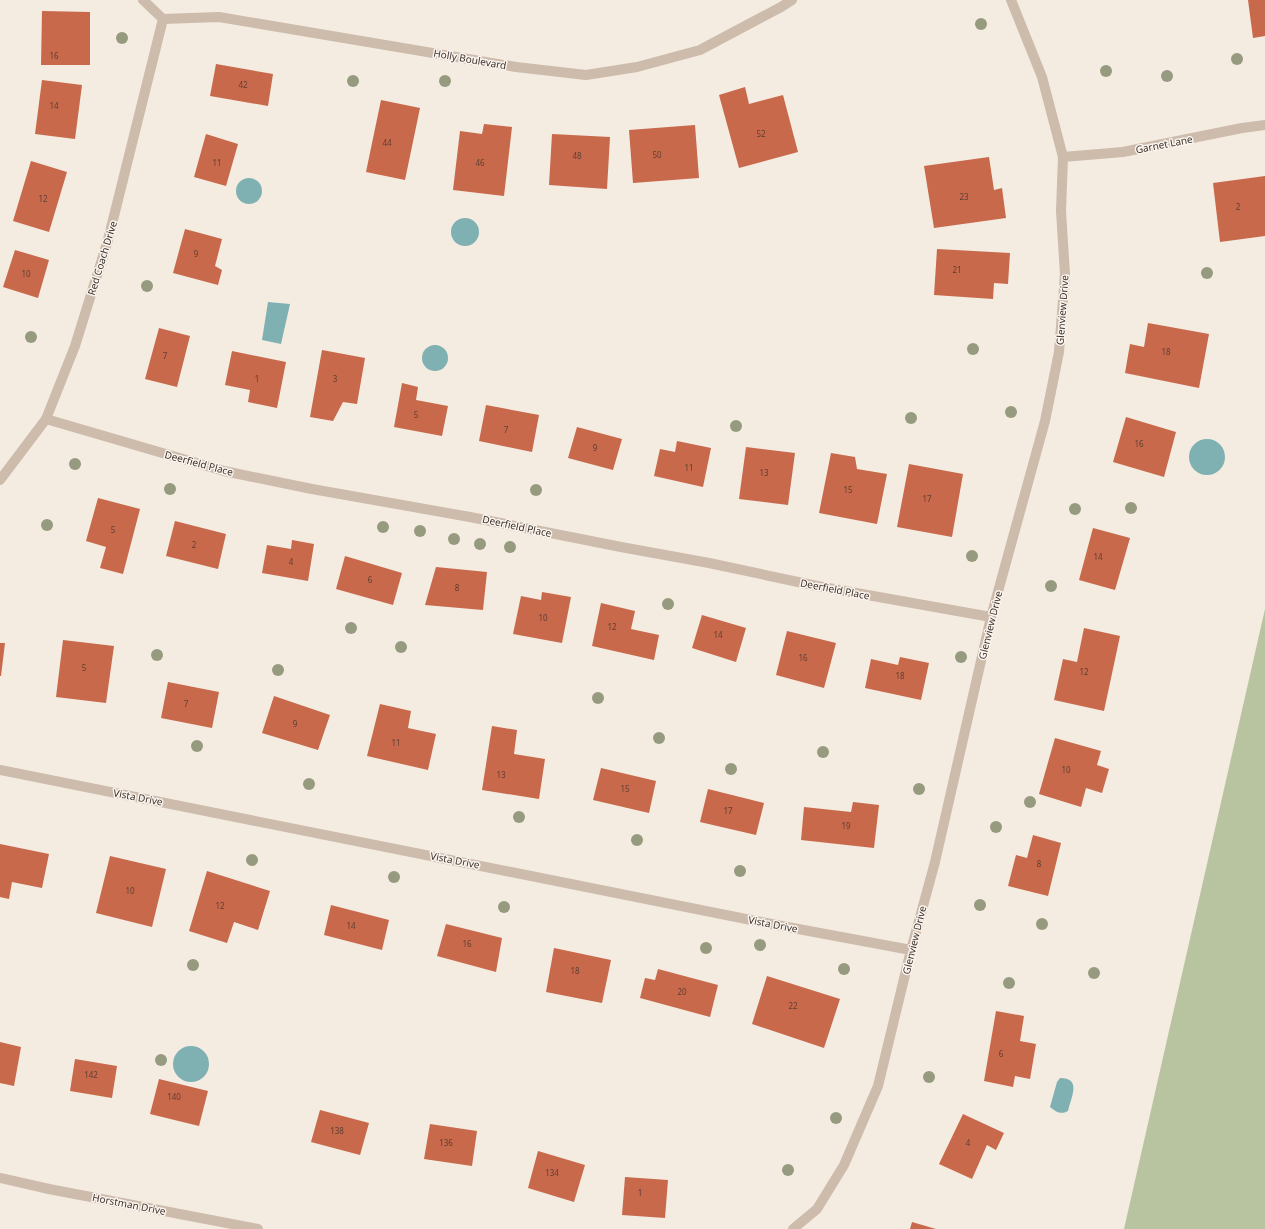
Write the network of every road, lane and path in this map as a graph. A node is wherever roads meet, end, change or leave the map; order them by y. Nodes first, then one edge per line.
1 (143, 0) edge
2 (792, 0) edge
3 (1011, 0) edge
4 (163, 19) junction
5 (1265, 125) edge
6 (1063, 157) junction
7 (46, 419) junction
8 (0, 480) edge
9 (991, 617) junction
10 (0, 770) edge
11 (911, 950) junction
12 (0, 1178) edge
13 (258, 1229) edge
14 (793, 1229) edge

1 - 4 street
2 - 4 street, Holly Boulevard
3 - 6 street, Glenview Drive
4 - 7 street, Red Coach Drive
5 - 6 street, Garnet Lane
6 - 9 street, Glenview Drive
7 - 8 street, Red Coach Drive
7 - 9 street, Deerfield Place
9 - 11 street, Glenview Drive
10 - 11 street, Vista Drive
11 - 14 street, Glenview Drive
12 - 13 street, Horstman Drive

